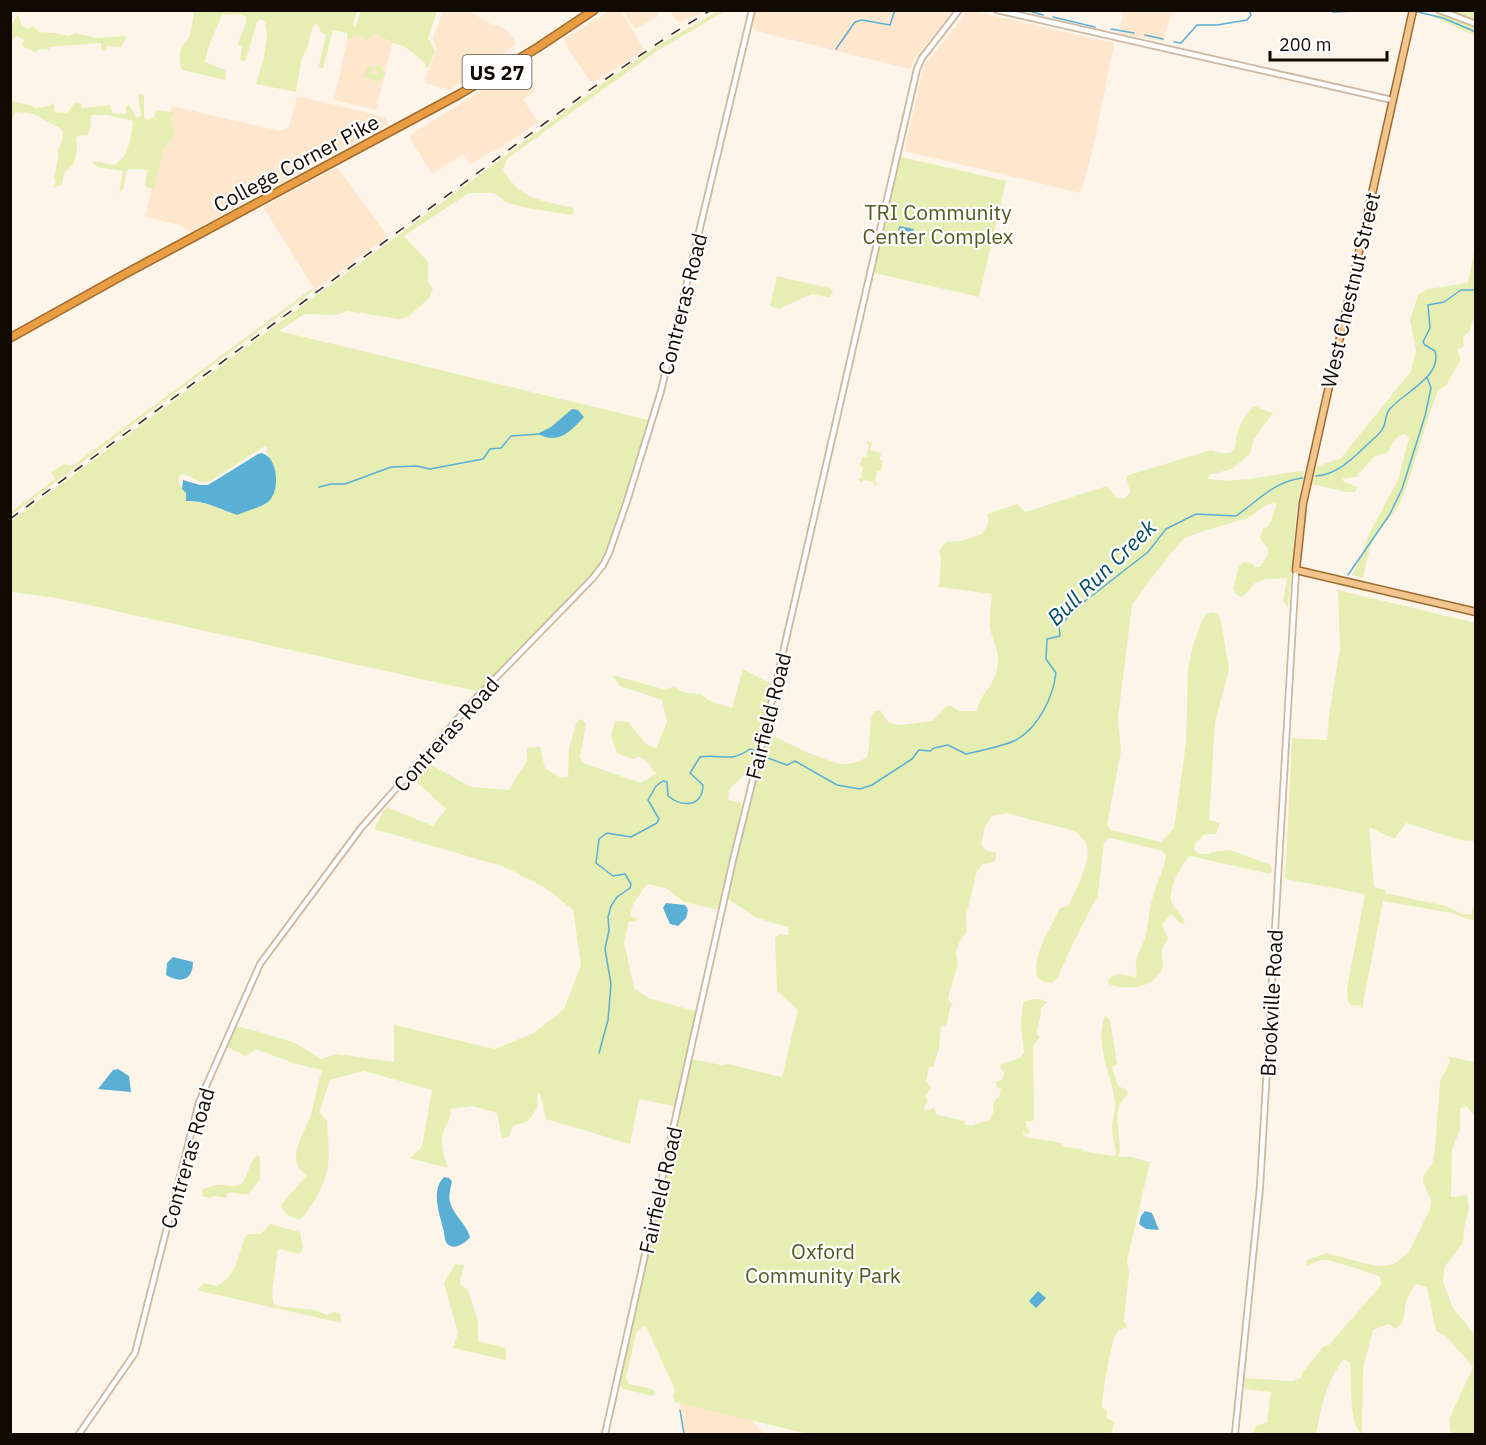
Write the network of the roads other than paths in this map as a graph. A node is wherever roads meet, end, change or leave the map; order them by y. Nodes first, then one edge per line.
1 (594, 10) edge
2 (752, 10) edge
3 (959, 10) edge
4 (997, 10) edge
5 (1439, 10) edge
6 (1412, 12) edge
7 (1476, 24) edge
8 (1392, 100) junction
9 (10, 338) edge
10 (1296, 570) junction
11 (1476, 612) edge
12 (79, 1434) edge
13 (606, 1434) edge
14 (1235, 1434) edge

1 - 9 highway, College Corner Pike / US 27
2 - 12 street, Contreras Road
3 - 13 street, Fairfield Road
4 - 8 street
5 - 7 street
6 - 8 main road, West Chestnut Street
8 - 10 main road, West Chestnut Street
10 - 11 main road
10 - 14 street, Brookville Road

